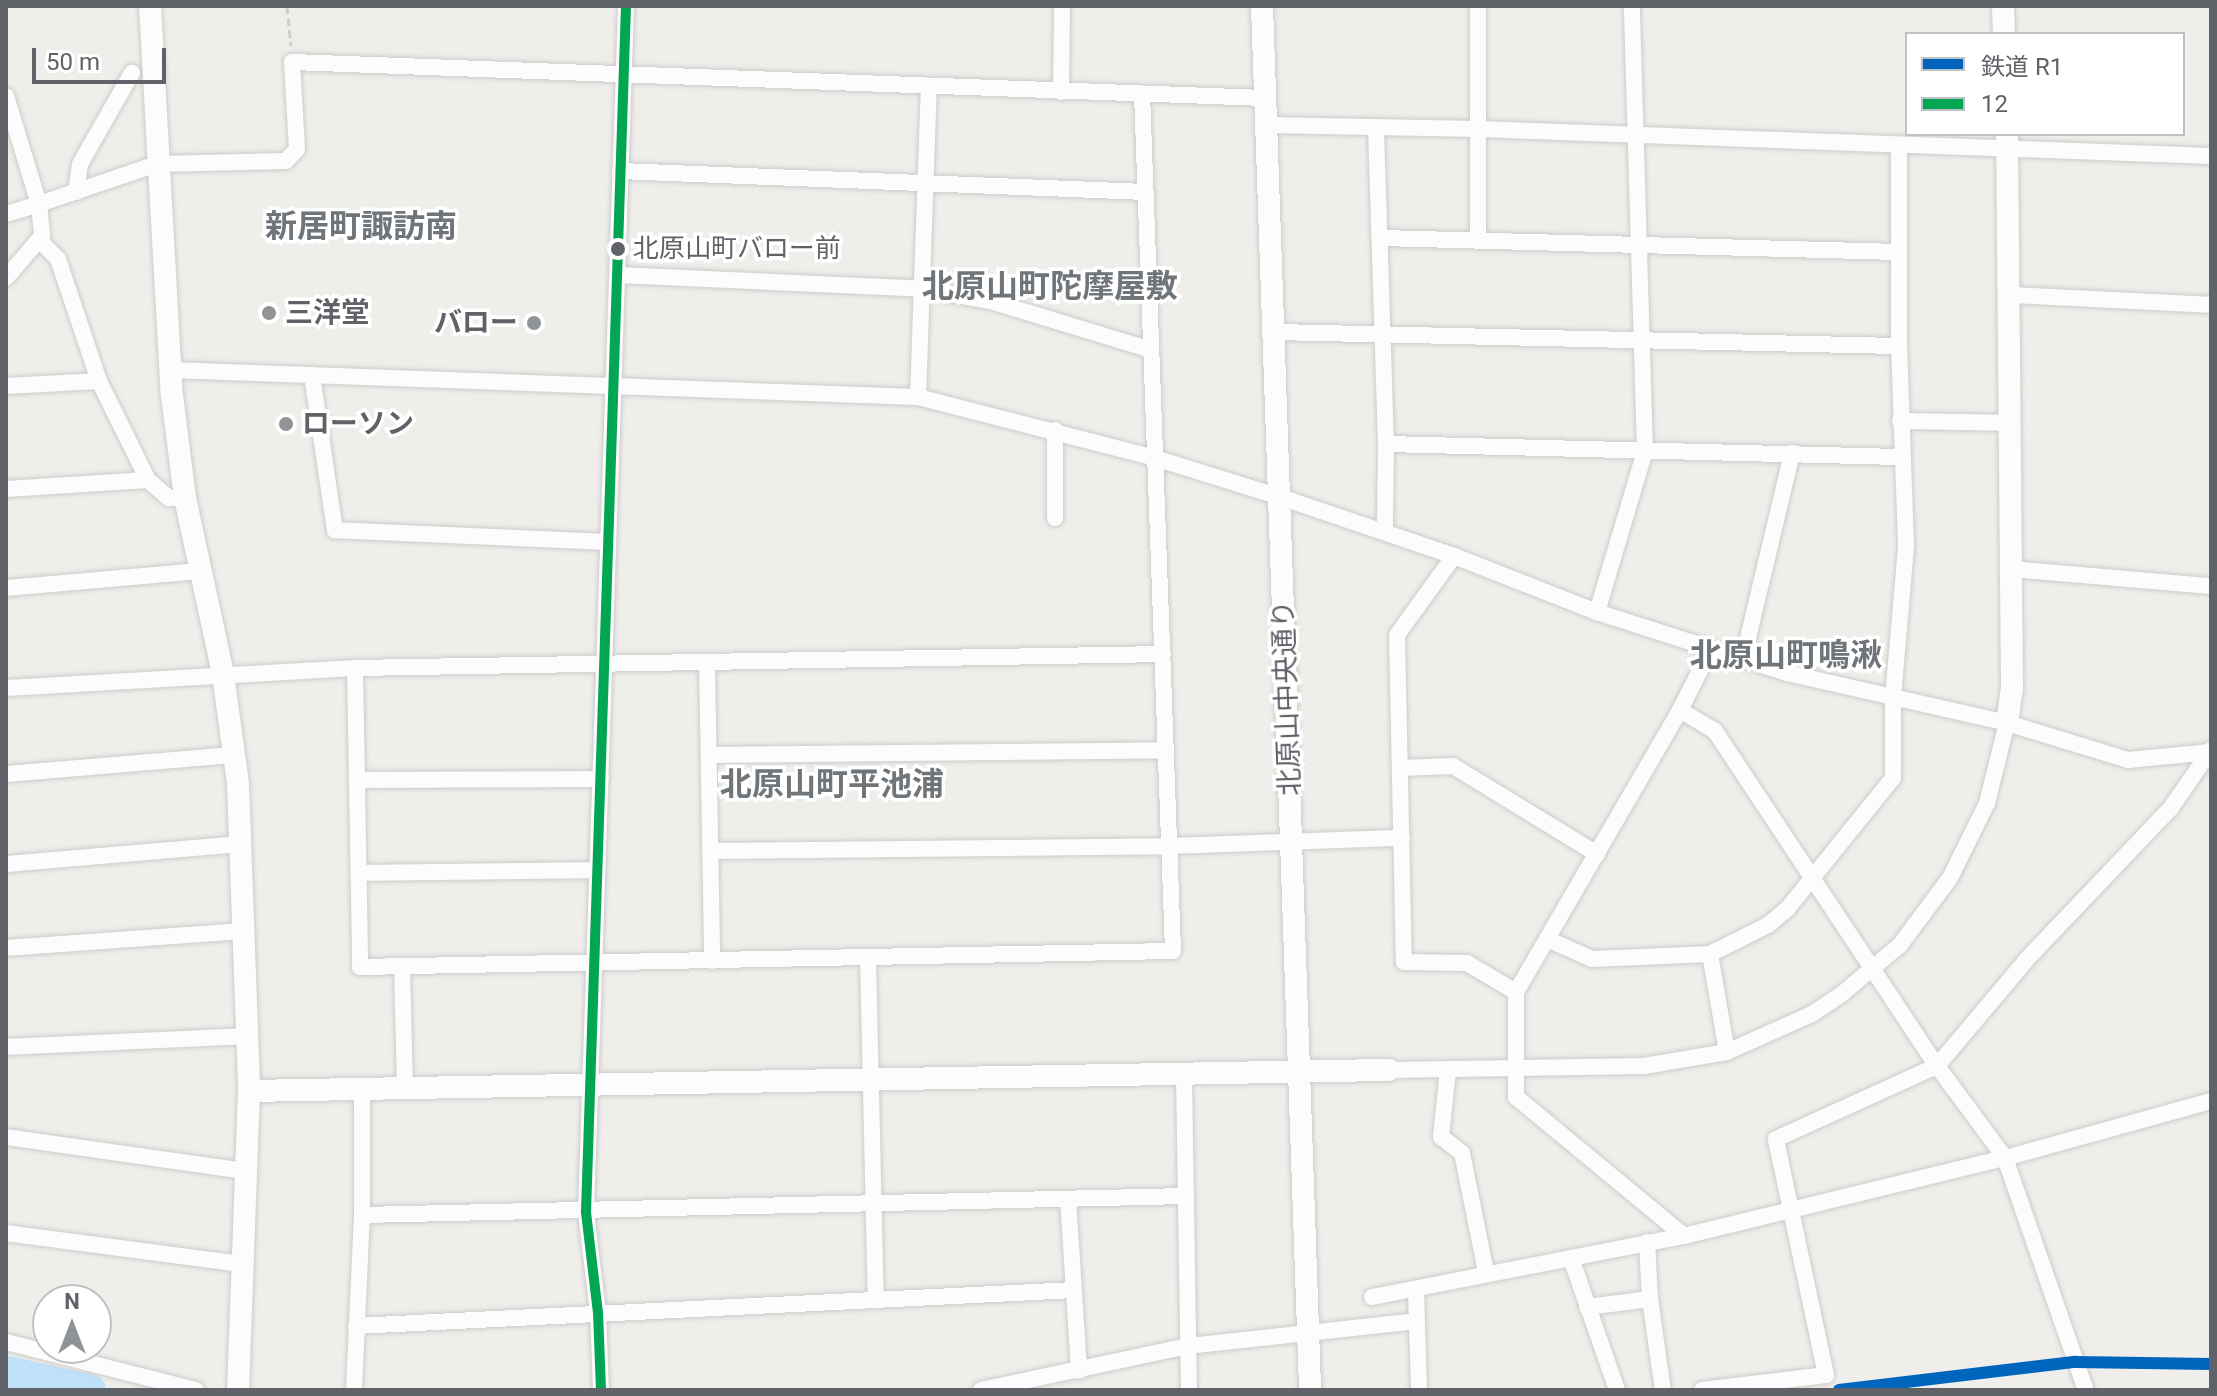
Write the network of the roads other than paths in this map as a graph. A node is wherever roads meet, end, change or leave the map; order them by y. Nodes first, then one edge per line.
1 (150, 6) edge
2 (626, 6) edge
3 (1062, 6) edge
4 (1262, 6) edge
5 (1478, 6) edge
6 (1632, 6) edge
7 (2003, 6) edge
8 (2004, 32) edge
9 (132, 73) dead end
10 (625, 76) junction
11 (929, 87) junction
12 (1061, 92) junction
13 (1142, 95) junction
14 (6, 96) edge
15 (1264, 98) junction
16 (1266, 125) junction
17 (1376, 128) junction
18 (1480, 129) junction
19 (1633, 137) junction
20 (2007, 141) edge
21 (1899, 145) junction
22 (2211, 156) edge
23 (157, 164) junction
24 (620, 171) junction
25 (925, 183) junction
26 (76, 192) junction
27 (1144, 192) junction
28 (39, 204) junction
29 (6, 214) edge
30 (1381, 238) junction
31 (39, 240) junction
32 (1478, 241) junction
33 (1638, 245) junction
34 (1899, 252) junction
35 (618, 275) junction
36 (6, 278) edge
37 (923, 289) junction
38 (2010, 295) junction
39 (2211, 305) edge
40 (1275, 332) junction
41 (1383, 334) junction
42 (1643, 340) junction
43 (1899, 346) junction
44 (1151, 350) junction
45 (171, 370) junction
46 (312, 375) junction
47 (99, 381) junction
48 (6, 386) edge
49 (613, 386) junction
50 (918, 397) junction
51 (1900, 421) junction
52 (2010, 423) junction
53 (1055, 430) junction
54 (1386, 444) junction
55 (1645, 451) junction
56 (1792, 453) junction
57 (1901, 457) junction
58 (1155, 458) junction
59 (148, 480) junction
60 (6, 489) edge
61 (1280, 497) junction
62 (185, 498) junction
63 (1055, 518) dead end
64 (1385, 532) junction
65 (607, 542) junction
66 (1454, 556) junction
67 (2011, 569) junction
68 (200, 571) junction
69 (2211, 586) edge
70 (6, 588) edge
71 (1597, 612) junction
72 (1711, 649) junction
73 (1163, 654) junction
74 (1743, 659) junction
75 (707, 663) junction
76 (604, 665) junction
77 (355, 668) junction
78 (223, 674) junction
79 (6, 688) edge
80 (1893, 698) junction
81 (1680, 710) junction
82 (2007, 723) junction
83 (1166, 750) junction
84 (2210, 751) edge
85 (234, 755) junction
86 (710, 755) junction
87 (1400, 768) junction
88 (6, 774) edge
89 (601, 779) junction
90 (358, 780) junction
91 (1402, 838) junction
92 (1292, 841) junction
93 (241, 844) junction
94 (1169, 846) junction
95 (712, 851) junction
96 (1597, 854) junction
97 (6, 864) edge
98 (597, 870) junction
99 (361, 873) junction
100 (1812, 876) junction
101 (245, 931) junction
102 (1547, 939) junction
103 (6, 948) edge
104 (1710, 954) junction
105 (868, 958) junction
106 (594, 961) junction
107 (712, 961) junction
108 (402, 966) junction
109 (1874, 968) junction
110 (1516, 992) junction
111 (248, 1036) junction
112 (6, 1047) edge
113 (1727, 1052) junction
114 (1937, 1066) junction
115 (1389, 1070) joint
116 (1448, 1070) junction
117 (1515, 1070) junction
118 (1300, 1071) junction
119 (1184, 1075) junction
120 (870, 1079) junction
121 (590, 1083) junction
122 (405, 1088) junction
123 (362, 1089) junction
124 (249, 1091) junction
125 (2211, 1101) edge
126 (6, 1137) edge
127 (2005, 1158) junction
128 (246, 1171) junction
129 (1185, 1196) junction
130 (1068, 1199) junction
131 (873, 1203) junction
132 (1791, 1210) junction
133 (586, 1212) junction
134 (362, 1215) junction
135 (6, 1233) edge
136 (1684, 1236) junction
137 (1647, 1242) junction
138 (1571, 1258) junction
139 (243, 1264) junction
140 (1486, 1272) junction
141 (1416, 1289) junction
142 (1073, 1290) junction
143 (1372, 1297) dead end
144 (1650, 1299) junction
145 (876, 1300) junction
146 (1587, 1307) junction
147 (598, 1313) junction
148 (1417, 1321) junction
149 (356, 1326) junction
150 (1307, 1334) junction
151 (6, 1342) edge
152 (1188, 1346) junction
153 (1079, 1371) junction
154 (196, 1390) edge
155 (238, 1390) edge
156 (354, 1390) edge
157 (601, 1390) edge
158 (981, 1390) edge
159 (1189, 1390) edge
160 (1310, 1390) edge
161 (1419, 1390) edge
162 (1617, 1390) edge
163 (1663, 1390) edge
164 (1702, 1390) edge
165 (2086, 1390) edge

1 - 23 street
2 - 10 street
3 - 12 street
4 - 15 street, 北原山中央通り
5 - 18 street
6 - 19 street
7 - 8 street
9 - 26 street
10 - 11 street
10 - 23 street
10 - 24 street
11 - 12 street
11 - 25 street
12 - 13 street
13 - 15 street
13 - 27 street
14 - 28 street
15 - 16 street, 北原山中央通り
16 - 17 street
16 - 40 street, 北原山中央通り
17 - 18 street
17 - 30 street
18 - 19 street
18 - 32 street
19 - 21 street
19 - 33 street
20 - 21 street
20 - 22 street
20 - 38 street
21 - 34 street
23 - 26 street
23 - 45 street
24 - 25 street
24 - 35 street
25 - 27 street
25 - 37 street
26 - 28 street
27 - 44 street
28 - 29 street
28 - 31 street
30 - 32 street
30 - 41 street
31 - 36 street
31 - 47 street
32 - 33 street
33 - 34 street
33 - 42 street
34 - 43 street
35 - 37 street
35 - 49 street
37 - 44 street
37 - 50 street
38 - 39 street
38 - 52 street
40 - 41 street
40 - 61 street, 北原山中央通り
41 - 42 street
41 - 54 street
42 - 43 street
42 - 55 street
43 - 51 street
44 - 58 street
45 - 46 street
45 - 62 street
46 - 49 street
46 - 65 street
47 - 48 street
47 - 59 street
49 - 50 street
49 - 65 street
50 - 53 street
51 - 52 street
51 - 57 street
52 - 67 street
53 - 58 street
53 - 63 street
54 - 55 street
54 - 64 street
55 - 56 street
55 - 71 street
56 - 57 street
56 - 74 street
57 - 80 street
58 - 61 street
58 - 73 street
59 - 60 street
59 - 62 street
61 - 64 street
61 - 92 street, 北原山中央通り
62 - 68 street
64 - 66 street
65 - 76 street
66 - 71 street
66 - 87 street
67 - 69 street
67 - 82 street
68 - 70 street
68 - 78 street
71 - 72 street
72 - 74 street
72 - 81 street
73 - 75 street
73 - 83 street
74 - 80 street
75 - 76 street
75 - 86 street
76 - 77 street
76 - 89 street
77 - 78 street
77 - 90 street
78 - 79 street
78 - 85 street
80 - 82 street
80 - 100 street
81 - 96 street
81 - 100 street
82 - 84 street
82 - 109 street
83 - 86 street
83 - 94 street
84 - 114 street
85 - 88 street
85 - 93 street
86 - 95 street
87 - 91 street
87 - 96 street
89 - 90 street
89 - 98 street
90 - 99 street
91 - 92 street
91 - 110 street
92 - 94 street
92 - 118 street, 北原山中央通り
93 - 97 street
93 - 101 street
94 - 95 street
94 - 105 street
95 - 107 street
96 - 102 street
98 - 99 street
98 - 106 street
99 - 108 street
100 - 104 street
100 - 109 street
101 - 103 street
101 - 111 street
102 - 104 street
102 - 110 street
104 - 113 street
105 - 107 street
105 - 120 street
106 - 107 street
106 - 108 street
106 - 121 street
108 - 122 street
109 - 113 street
109 - 114 street
110 - 117 street
111 - 112 street
111 - 124 street
113 - 117 street
114 - 127 street
114 - 132 street
115 - 116 street
115 - 118 street
116 - 117 street
116 - 140 street
117 - 136 street
118 - 119 street
118 - 150 street, 北原山中央通り
119 - 120 street
119 - 129 street
120 - 121 street
120 - 131 street
121 - 122 street
121 - 133 street
122 - 123 street
123 - 124 street
123 - 134 street
124 - 128 street
125 - 127 street
126 - 128 street
127 - 132 street
127 - 165 street
128 - 139 street
129 - 130 street
129 - 152 street
130 - 131 street
130 - 142 street
131 - 133 street
131 - 145 street
132 - 136 street
132 - 164 street
133 - 134 street
133 - 147 street
134 - 149 street
135 - 139 street
136 - 137 street
137 - 138 street
137 - 144 street
138 - 140 street
138 - 146 street
139 - 155 street
140 - 141 street
141 - 143 street
141 - 148 street
142 - 145 street
142 - 153 street
144 - 146 street
144 - 163 street
145 - 147 street
146 - 162 street
147 - 149 street
147 - 157 street
148 - 150 street
148 - 161 street
149 - 156 street
150 - 152 street
150 - 160 street, 北原山中央通り
151 - 154 street
152 - 153 street
152 - 159 street
153 - 158 street

